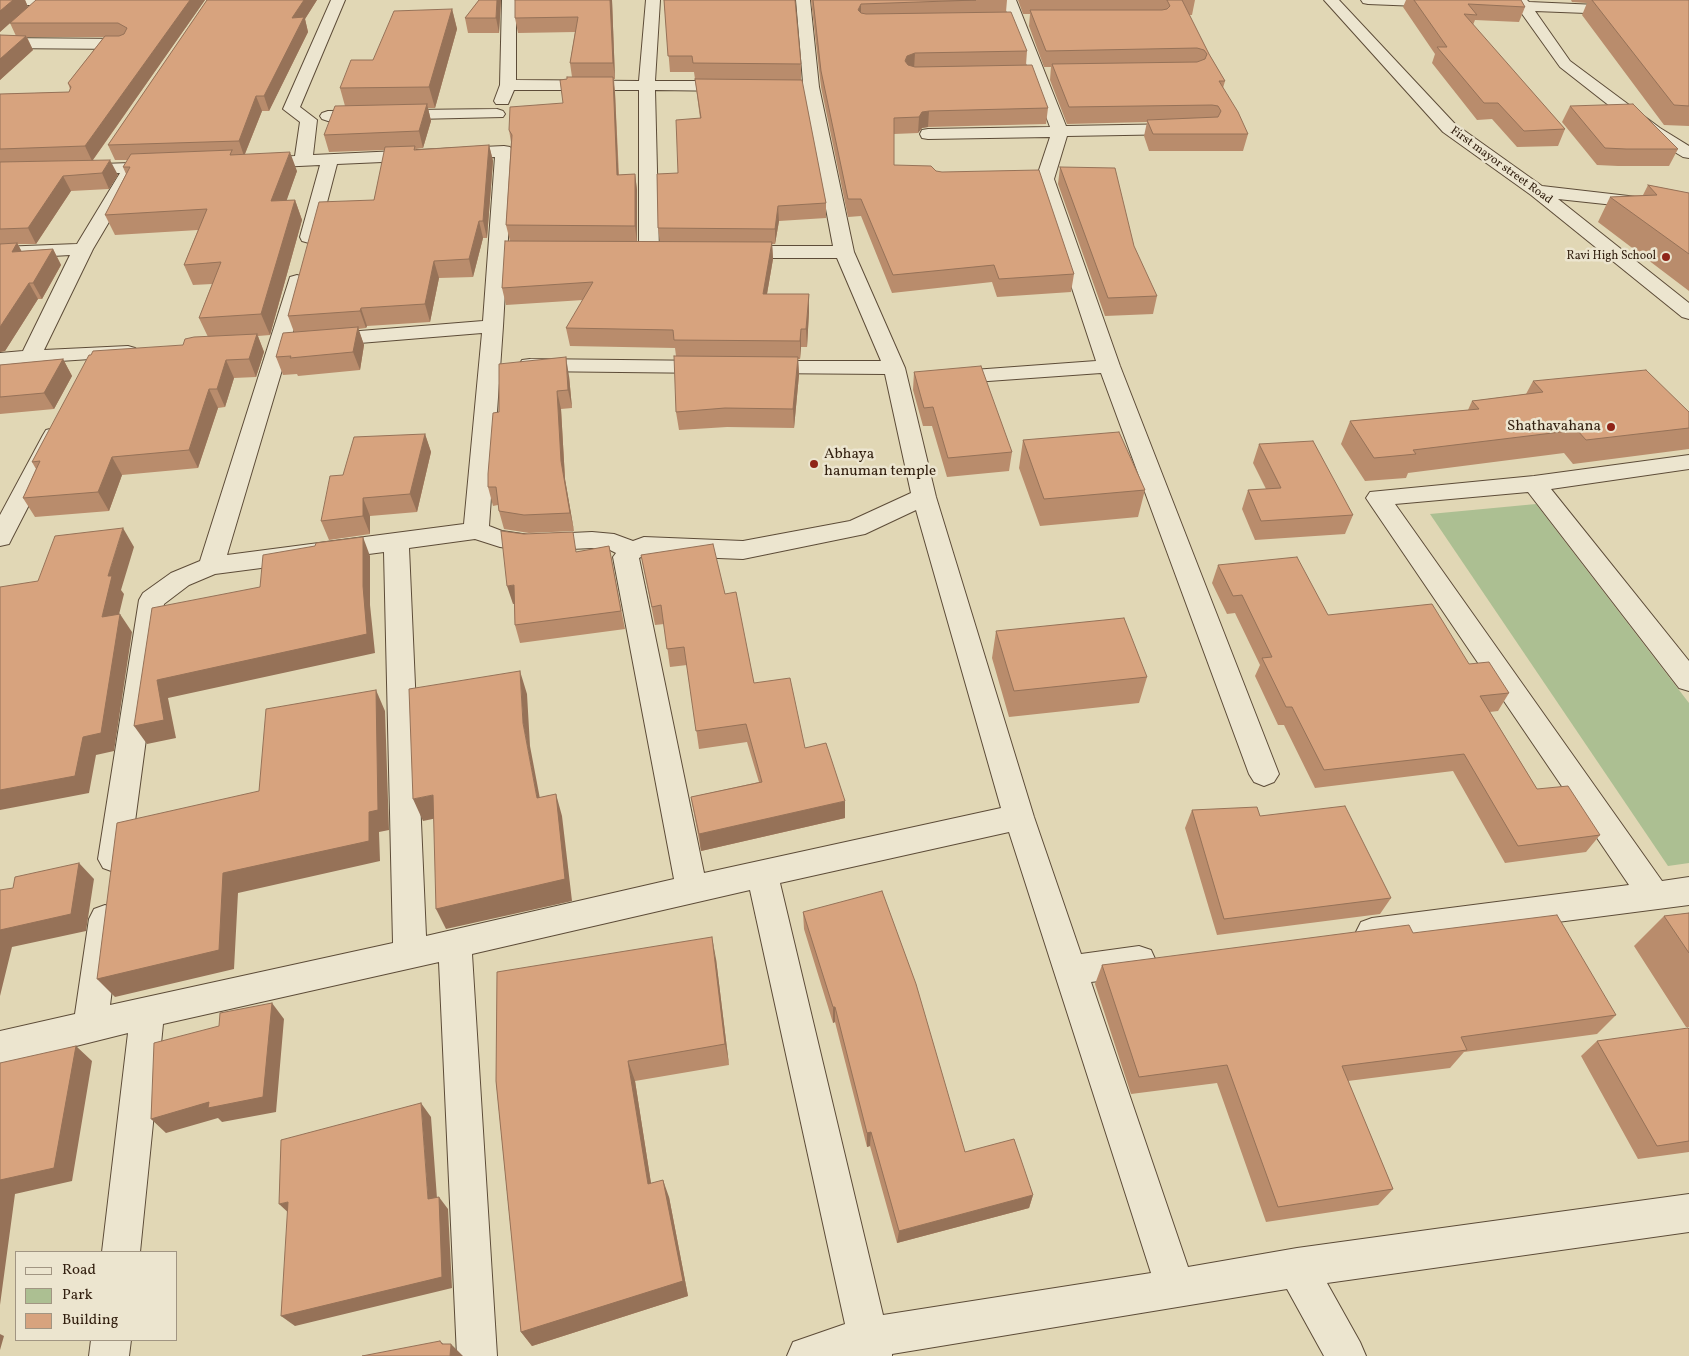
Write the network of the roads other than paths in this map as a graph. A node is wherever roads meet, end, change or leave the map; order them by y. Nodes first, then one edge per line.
1 (46, 0) edge
2 (56, 0) edge
3 (338, 0) edge
4 (509, 0) edge
5 (654, 0) edge
6 (803, 0) edge
7 (1009, 0) edge
8 (1331, 0) edge
9 (1368, 0) edge
10 (0, 1) edge
11 (1456, 3) edge
12 (1523, 3) edge
13 (1476, 4) edge
14 (1689, 13) edge
15 (1011, 20) junction
16 (1035, 20) edge
17 (0, 42) edge
18 (124, 44) edge
19 (1038, 74) junction
20 (1057, 74) edge
21 (1018, 75) edge
22 (508, 85) junction
23 (647, 86) junction
24 (753, 86) edge
25 (772, 86) edge
26 (811, 87) junction
27 (497, 114) junction
28 (328, 116) dead end
29 (1198, 128) edge
30 (1060, 132) junction
31 (1654, 132) junction
32 (1689, 133) edge
33 (928, 134) dead end
34 (504, 151) junction
35 (109, 153) edge
36 (1689, 153) edge
37 (330, 159) junction
38 (303, 162) junction
39 (237, 164) edge
40 (180, 166) edge
41 (133, 168) junction
42 (98, 169) junction
43 (59, 170) edge
44 (1537, 191) junction
45 (1689, 208) edge
46 (83, 249) junction
47 (497, 250) junction
48 (516, 250) edge
49 (630, 251) edge
50 (650, 251) junction
51 (669, 251) edge
52 (718, 252) edge
53 (844, 252) junction
54 (0, 253) edge
55 (1689, 313) edge
56 (493, 326) junction
57 (271, 344) junction
58 (144, 351) edge
59 (30, 358) junction
60 (0, 359) edge
61 (489, 365) junction
62 (1108, 366) junction
63 (908, 378) junction
64 (64, 415) edge
65 (1689, 462) edge
66 (1534, 484) junction
67 (924, 497) junction
68 (476, 531) junction
69 (0, 538) edge
70 (396, 541) junction
71 (631, 550) junction
72 (211, 566) junction
73 (1689, 680) edge
74 (1264, 774) dead end
75 (1019, 817) junction
76 (762, 873) junction
77 (692, 888) junction
78 (1689, 891) edge
79 (1654, 896) junction
80 (1348, 935) edge
81 (455, 943) junction
82 (410, 954) junction
83 (1160, 958) edge
84 (1071, 970) junction
85 (147, 1012) junction
86 (90, 1026) junction
87 (0, 1048) edge
88 (1689, 1213) edge
89 (120, 1251) edge
90 (1297, 1268) junction
91 (1176, 1289) junction
92 (111, 1341) edge
93 (870, 1347) edge
94 (109, 1356) edge
95 (477, 1356) edge
96 (807, 1356) edge
97 (1346, 1356) edge

1 - 2 street
1 - 10 street
1 - 17 street
3 - 38 street
4 - 22 street
5 - 23 street
6 - 26 street
7 - 15 street
8 - 44 street, First mayor street Road
9 - 11 street
12 - 13 street
12 - 14 street
12 - 31 street
15 - 16 street
15 - 19 street
17 - 18 street
19 - 20 street
19 - 21 street
19 - 30 street
22 - 23 street
22 - 27 street
23 - 24 street
23 - 50 street
25 - 26 street
26 - 53 street
27 - 28 street
27 - 34 street
29 - 30 street
30 - 33 street
30 - 62 street
31 - 32 street
31 - 36 street
34 - 37 street
34 - 47 street
35 - 42 street
37 - 38 street
37 - 57 street
38 - 39 street
40 - 41 street
41 - 42 street
41 - 46 street
42 - 43 street
44 - 45 street
44 - 55 street, First mayor street Road
46 - 54 street
46 - 59 street
47 - 48 street
47 - 56 street
49 - 50 street
50 - 51 street
52 - 53 street
53 - 63 street
56 - 57 street
56 - 61 street
57 - 72 street
58 - 59 street
59 - 60 street
61 - 63 street
61 - 68 street
62 - 63 street
62 - 74 street
63 - 67 street
64 - 69 street
65 - 66 street
66 - 73 street
66 - 79 street
67 - 71 street
67 - 75 street
68 - 70 street
68 - 71 street
70 - 72 street
70 - 82 street
71 - 77 street
72 - 86 street
75 - 76 street
75 - 84 street
76 - 77 street
76 - 93 street
77 - 81 street
78 - 79 street
79 - 80 street
81 - 82 street
81 - 95 street
82 - 85 street
83 - 84 street
84 - 91 street
85 - 86 street
85 - 89 street
86 - 87 street
88 - 90 street
90 - 91 street
90 - 97 street
91 - 93 street
92 - 94 street
93 - 96 street

